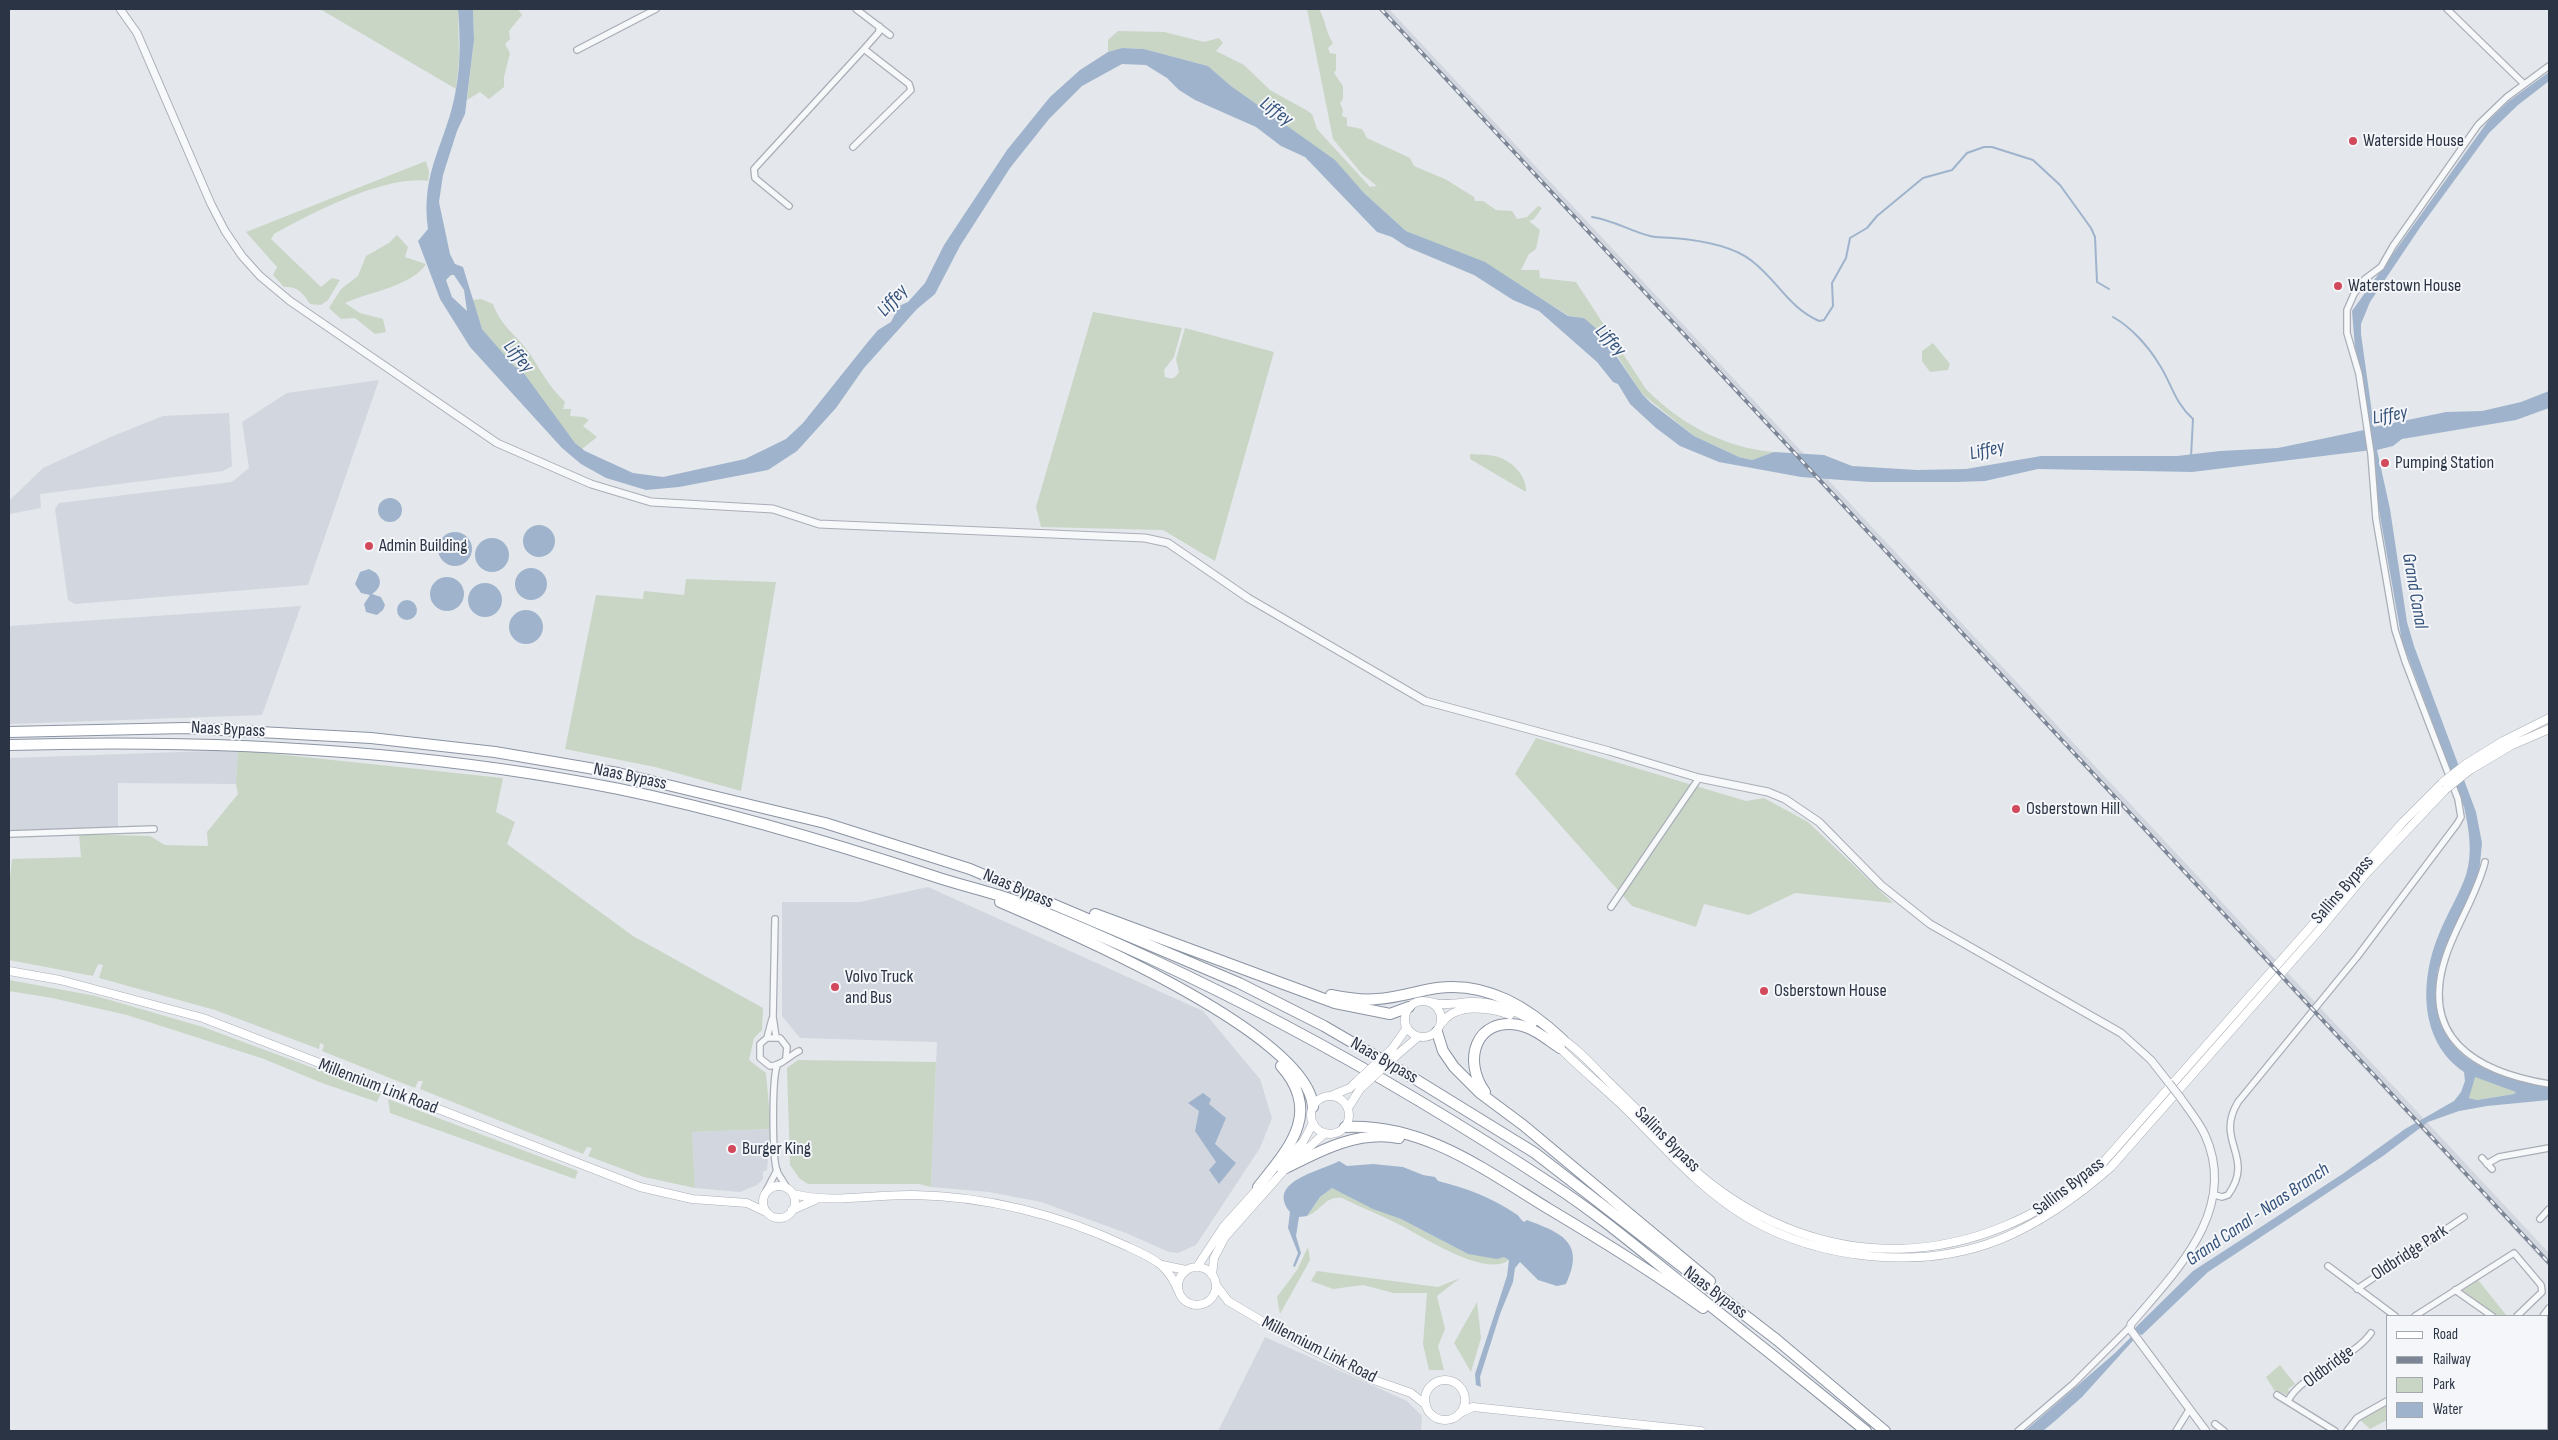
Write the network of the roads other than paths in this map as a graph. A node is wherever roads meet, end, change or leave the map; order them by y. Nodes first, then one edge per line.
1 (120, 9) edge
2 (656, 9) edge
3 (856, 9) edge
4 (2447, 9) edge
5 (879, 26) junction
6 (890, 35) dead end
7 (864, 49) junction
8 (577, 50) dead end
9 (2549, 66) edge
10 (2523, 84) junction
11 (853, 147) dead end
12 (789, 206) dead end
13 (2549, 718) edge
14 (2549, 729) edge
15 (9, 732) edge
16 (9, 745) edge
17 (2468, 767) junction
18 (1699, 778) junction
19 (154, 830) dead end
20 (9, 834) edge
21 (2485, 862) dead end
22 (936, 877) junction
23 (1036, 896) junction
24 (1611, 907) dead end
25 (775, 918) dead end
26 (9, 971) edge
27 (1301, 990) junction
28 (1430, 1002) junction
29 (1409, 1007) junction
30 (773, 1017) junction
31 (1405, 1022) junction
32 (1439, 1027) junction
33 (1250, 1032) junction
34 (776, 1037) junction
35 (1418, 1037) junction
36 (767, 1038) junction
37 (1562, 1044) junction
38 (787, 1047) junction
39 (1395, 1051) junction
40 (786, 1057) junction
41 (766, 1065) junction
42 (777, 1066) junction
43 (773, 1075) junction
44 (2549, 1084) edge
45 (1357, 1086) junction
46 (1331, 1096) junction
47 (1313, 1107) junction
48 (1348, 1108) junction
49 (1501, 1109) junction
50 (1313, 1123) junction
51 (1345, 1126) junction
52 (1325, 1133) junction
53 (1432, 1143) junction
54 (2549, 1148) edge
55 (2482, 1158) dead end
56 (1286, 1168) junction
57 (777, 1170) junction
58 (1258, 1187) junction
59 (787, 1188) junction
60 (765, 1194) junction
61 (793, 1194) junction
62 (2215, 1195) junction
63 (815, 1200) junction
64 (747, 1203) junction
65 (2549, 1209) edge
66 (792, 1210) junction
67 (766, 1212) junction
68 (2464, 1217) dead end
69 (2540, 1219) dead end
70 (1160, 1265) junction
71 (2328, 1266) dead end
72 (1197, 1267) junction
73 (1186, 1270) junction
74 (1212, 1275) junction
75 (1216, 1285) junction
76 (2357, 1288) junction
77 (1178, 1290) junction
78 (2455, 1290) junction
79 (1209, 1300) junction
80 (1228, 1301) junction
81 (2394, 1315) edge
82 (2417, 1315) edge
83 (2491, 1315) edge
84 (2518, 1315) edge
85 (2130, 1329) junction
86 (2371, 1333) dead end
87 (1833, 1389) junction
88 (1428, 1390) junction
89 (1411, 1393) junction
90 (2278, 1395) dead end
91 (1824, 1397) junction
92 (1464, 1398) junction
93 (2288, 1401) junction
94 (2386, 1402) edge
95 (1426, 1405) junction
96 (1474, 1407) junction
97 (2189, 1410) junction
98 (1460, 1413) junction
99 (2215, 1424) dead end
100 (2331, 1430) edge
101 (1701, 1431) edge
102 (1866, 1431) edge
103 (1885, 1431) edge
104 (2018, 1431) edge
105 (2176, 1431) edge
106 (2206, 1431) edge
107 (2224, 1431) edge
108 (2347, 1431) edge

1 - 18 street
2 - 8 street
3 - 5 street
4 - 10 street
5 - 6 street
5 - 7 street
7 - 11 street
7 - 12 street
9 - 10 street
10 - 62 street
13 - 17 main road, Sallins Bypass
14 - 17 main road, Sallins Bypass
15 - 23 highway, Naas Bypass
16 - 22 highway, Naas Bypass
17 - 37 main road, Sallins Bypass, bridge
17 - 37 main road, Sallins Bypass, bridge
18 - 24 street
18 - 62 street, bridge
19 - 20 street
21 - 44 street
22 - 33 highway
22 - 91 highway, Naas Bypass
23 - 27 highway
23 - 87 highway, Naas Bypass
25 - 30 street
26 - 64 main road, Millennium Link Road
27 - 29 highway
27 - 37 highway
28 - 29 main road
28 - 32 main road
28 - 37 main road, Sallins Bypass
29 - 31 main road
30 - 34 street
30 - 36 street
31 - 35 main road
31 - 39 main road
32 - 35 main road
32 - 37 main road, Sallins Bypass
32 - 49 highway
33 - 47 highway
33 - 58 highway
34 - 36 street
34 - 38 street
35 - 39 main road
36 - 41 street
37 - 49 highway
38 - 40 street
38 - 40 street
39 - 45 main road, bridge
40 - 42 street
41 - 42 street
41 - 43 street
42 - 43 street
43 - 57 street
45 - 46 main road
45 - 48 main road
46 - 47 main road
46 - 48 main road
47 - 50 main road
48 - 51 main road
49 - 87 highway
50 - 52 main road
50 - 58 main road
51 - 52 main road
51 - 53 highway
52 - 56 main road
53 - 56 highway
53 - 91 highway
54 - 55 street
56 - 74 main road
57 - 59 street
57 - 60 street
58 - 72 main road
59 - 60 main road
59 - 61 main road
60 - 64 main road, Millennium Link Road
60 - 67 main road
61 - 63 main road
61 - 66 main road
62 - 85 street
63 - 66 main road
63 - 70 main road
64 - 67 main road, Millennium Link Road
65 - 69 street
66 - 67 main road
68 - 76 street, Oldbridge Park
70 - 73 main road
70 - 77 main road
71 - 76 street, Oldbridge Park
72 - 73 main road
72 - 74 main road
73 - 77 main road
74 - 75 main road
75 - 79 main road
75 - 80 main road, Millennium Link Road
76 - 81 street, Oldbridge Park
77 - 79 main road
78 - 82 street
78 - 83 street
78 - 84 street
79 - 80 main road, Millennium Link Road
80 - 89 main road, Millennium Link Road
85 - 97 street
85 - 104 street
86 - 93 street, Oldbridge
87 - 103 highway, Naas Bypass
88 - 89 main road
88 - 92 main road
88 - 95 main road
89 - 95 main road, Millennium Link Road
90 - 93 street, Oldbridge
91 - 102 highway, Naas Bypass
92 - 96 main road
92 - 98 main road
93 - 100 street, Oldbridge
94 - 108 street
95 - 98 main road
96 - 98 main road
96 - 101 main road
97 - 105 street
97 - 106 street
99 - 107 street

